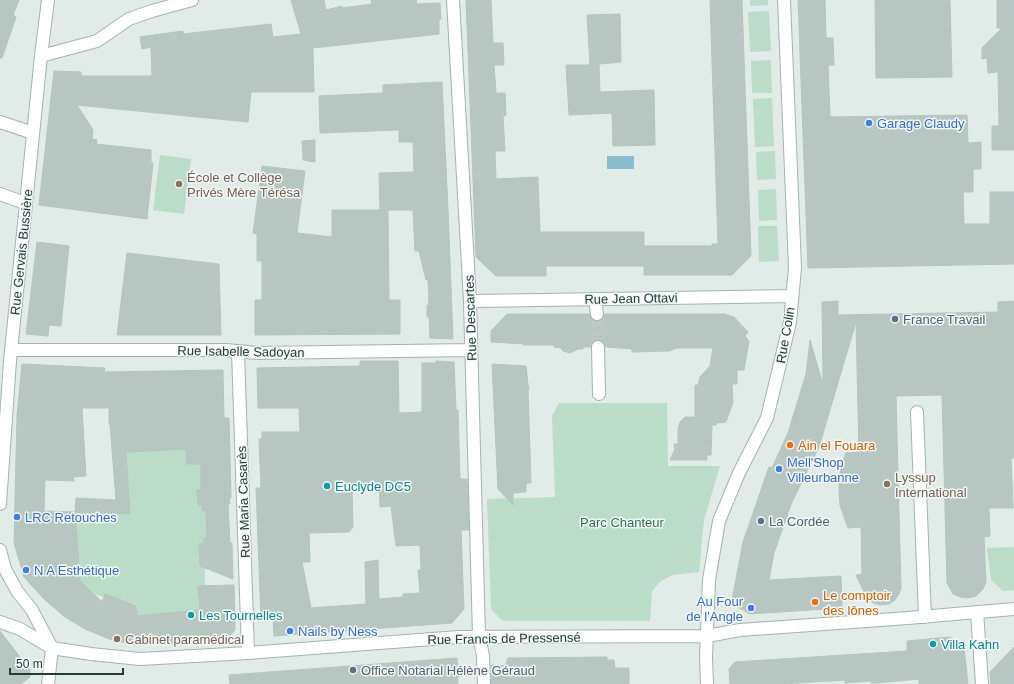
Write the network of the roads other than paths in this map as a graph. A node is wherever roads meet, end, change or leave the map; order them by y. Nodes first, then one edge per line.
1 (48, 0) edge
2 (192, 0) edge
3 (453, 0) edge
4 (784, 0) edge
5 (41, 56) junction
6 (0, 122) edge
7 (33, 133) junction
8 (0, 194) edge
9 (25, 203) junction
10 (792, 296) junction
11 (595, 299) junction
12 (470, 301) junction
13 (596, 314) tunnel mouth
14 (598, 347) tunnel mouth
15 (471, 350) junction
16 (238, 351) junction
17 (7, 356) edge
18 (599, 394) dead end
19 (917, 412) dead end
20 (0, 504) edge
21 (0, 550) edge
22 (1014, 609) edge
23 (977, 612) junction
24 (924, 617) junction
25 (0, 622) edge
26 (479, 636) junction
27 (707, 636) junction
28 (52, 648) junction
29 (248, 653) junction
30 (47, 683) edge
31 (484, 684) edge
32 (707, 684) edge
33 (982, 684) edge

1 - 5 street, Rue Gervais Bussière
2 - 5 street
3 - 12 street, Rue Descartes
4 - 10 street, Rue Colin
5 - 7 street, Rue Gervais Bussière
6 - 7 street
7 - 9 street, Rue Gervais Bussière
8 - 9 street
9 - 17 street, Rue Gervais Bussière
10 - 11 street, Rue Jean Ottavi
10 - 27 street, Rue Colin
11 - 12 street, Rue Jean Ottavi
11 - 13 street
12 - 15 street, Rue Descartes
14 - 18 street
15 - 16 street, Rue Isabelle Sadoyan
15 - 26 street, Rue Descartes
16 - 17 street, Rue Isabelle Sadoyan
16 - 29 street, Rue Maria Casarès
17 - 20 street, Rue Gervais Bussière
19 - 24 street
21 - 28 street
22 - 23 street, Rue Francis de Pressensé
23 - 24 street, Rue Francis de Pressensé
23 - 33 street
24 - 27 street, Rue Francis de Pressensé
25 - 28 street, Rue Francis de Pressensé
26 - 27 street, Rue Francis de Pressensé
26 - 29 street, Rue Francis de Pressensé
26 - 31 street, Rue Descartes
27 - 32 street, Rue Colin
28 - 29 street, Rue Francis de Pressensé
28 - 30 street

